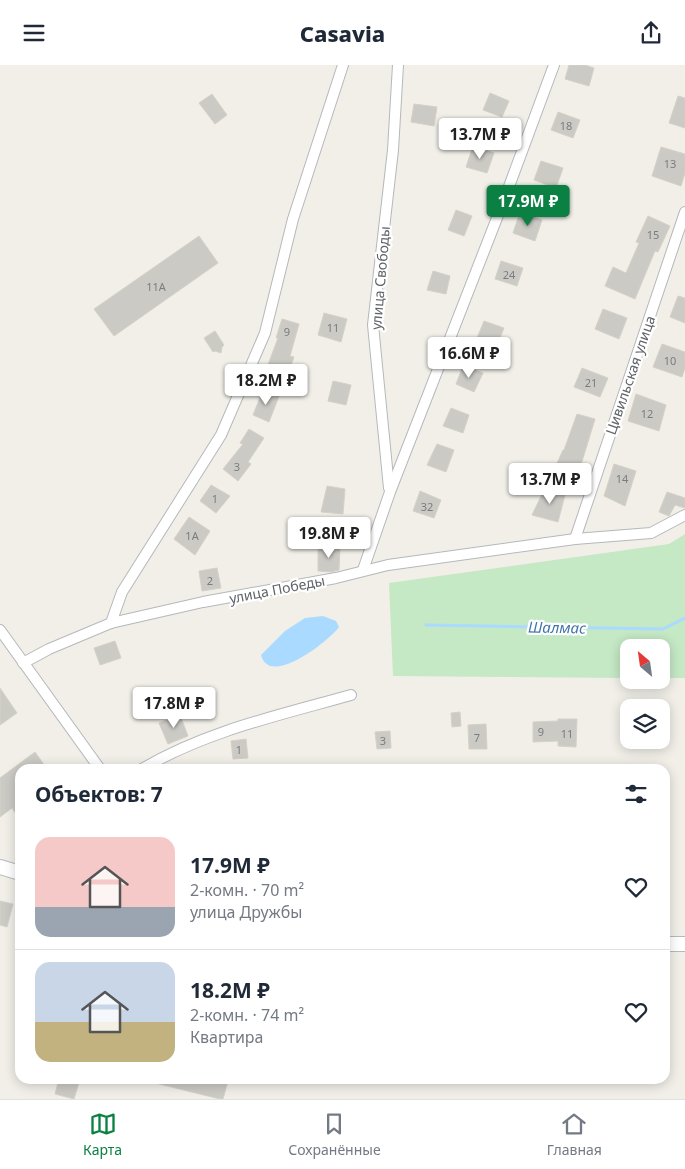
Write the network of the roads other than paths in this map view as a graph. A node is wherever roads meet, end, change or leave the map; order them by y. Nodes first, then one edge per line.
1 (343, 65) edge
2 (398, 65) edge
3 (554, 65) edge
4 (685, 212) edge
5 (390, 491) junction
6 (685, 515) edge
7 (575, 539) junction
8 (362, 571) junction
9 (110, 623) junction
10 (0, 630) edge
11 (23, 663) junction
12 (351, 695) dead end
13 (96, 764) edge
14 (151, 764) edge
15 (0, 867) edge
16 (15, 872) edge
17 (670, 944) edge
18 (685, 944) edge

1 - 9 street
2 - 5 street, улица Свободы
3 - 5 street
4 - 7 street, Цивильская улица
5 - 8 street
6 - 7 street, улица Победы
7 - 8 street, улица Победы
8 - 9 street, улица Победы
9 - 11 street, улица Победы
10 - 11 street
11 - 13 street
12 - 14 street
15 - 16 street
17 - 18 street

